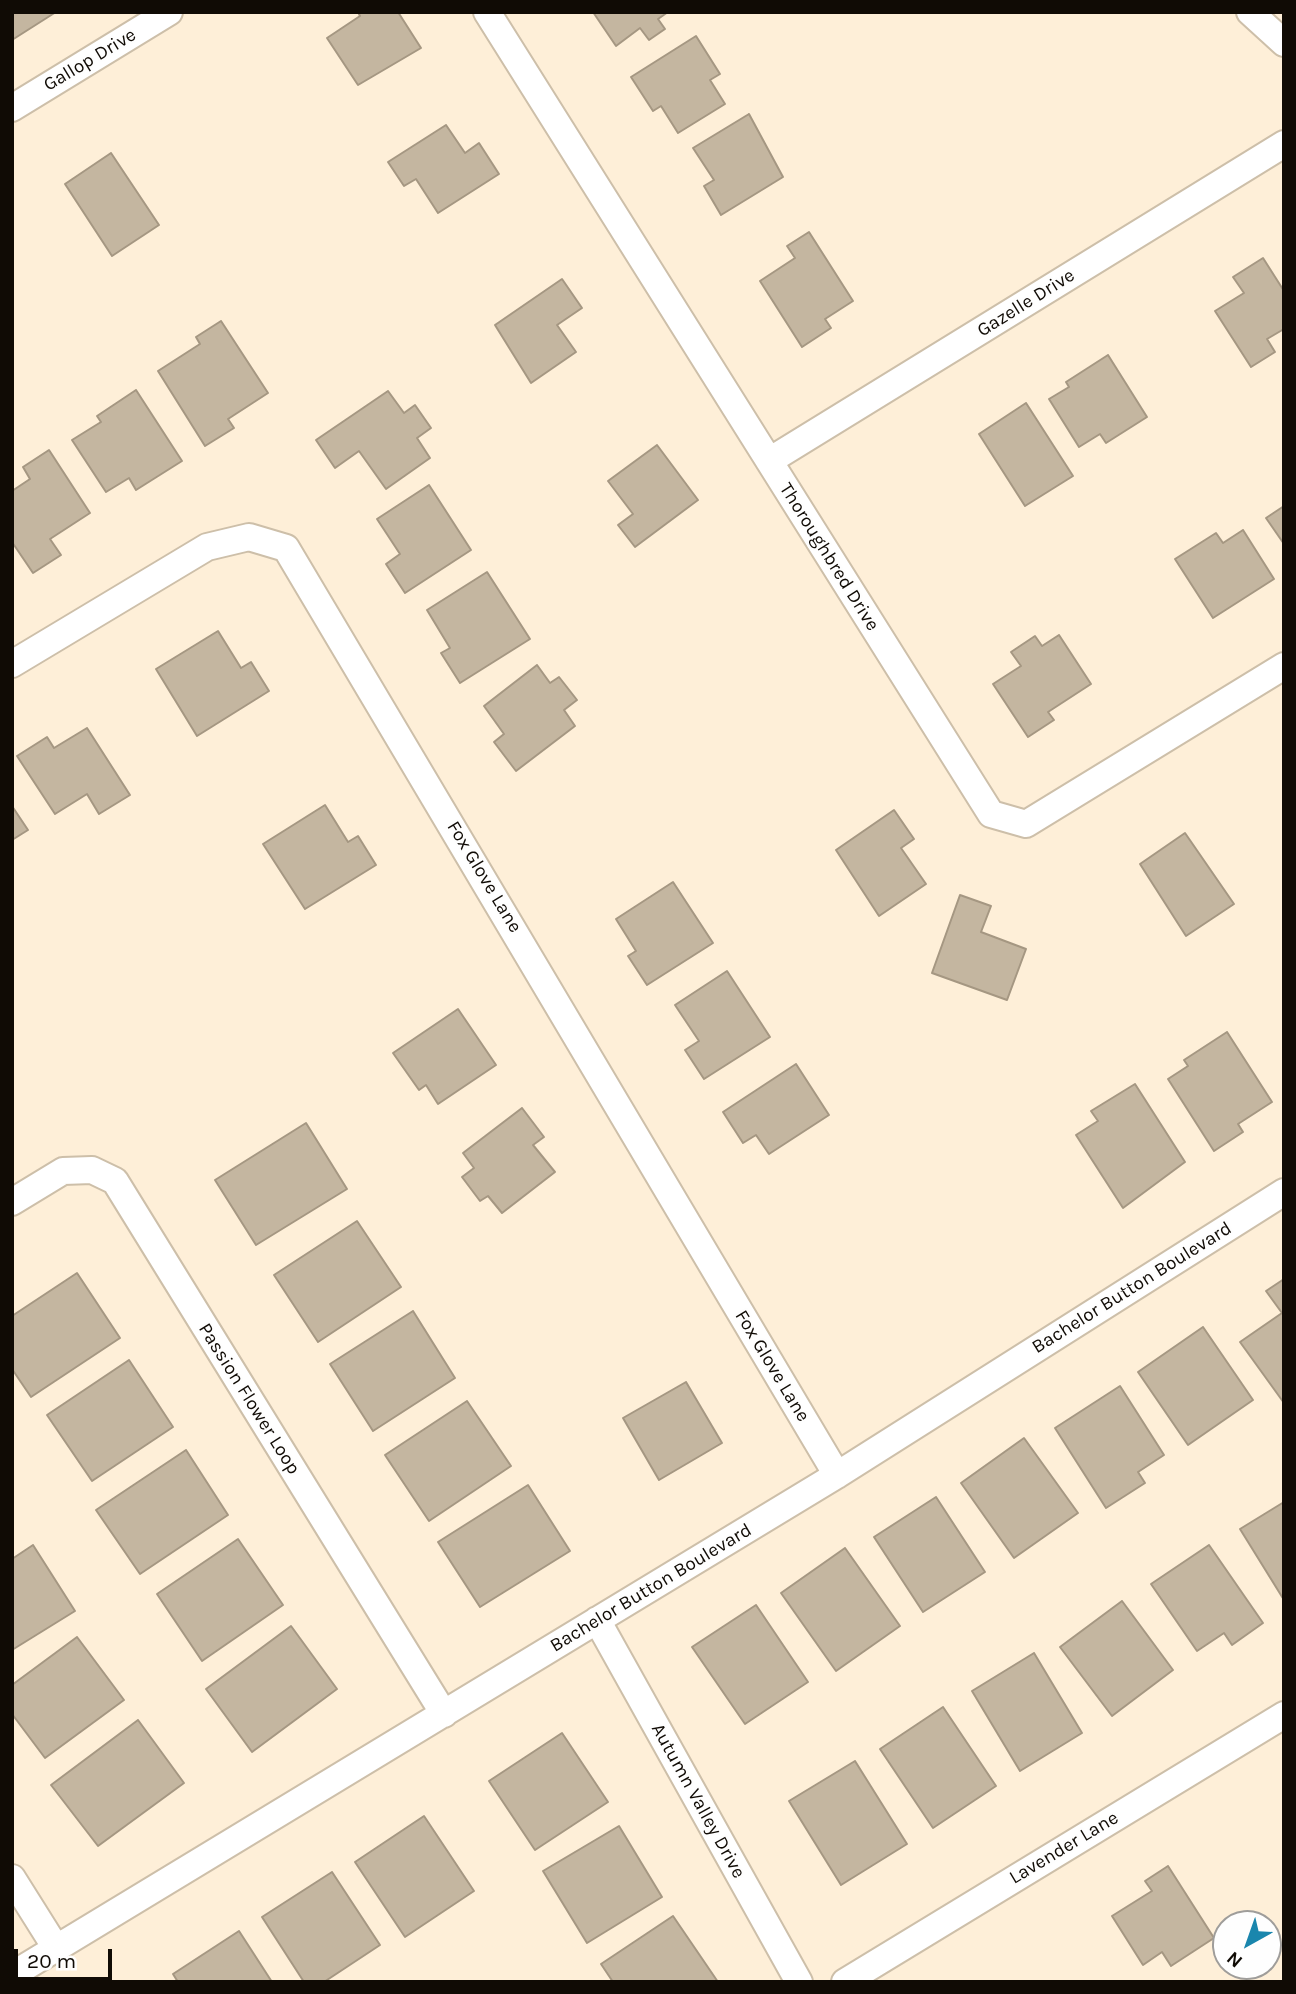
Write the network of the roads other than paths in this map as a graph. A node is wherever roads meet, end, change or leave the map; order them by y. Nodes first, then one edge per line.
1 (169, 12) edge
2 (487, 12) edge
3 (1250, 12) edge
4 (1284, 43) edge
5 (12, 108) edge
6 (1284, 144) edge
7 (769, 461) junction
8 (12, 664) edge
9 (1284, 666) edge
10 (1284, 1192) edge
11 (12, 1202) edge
12 (836, 1475) junction
13 (597, 1620) junction
14 (443, 1714) junction
15 (1284, 1715) edge
16 (12, 1878) edge
17 (56, 1948) junction
18 (12, 1975) edge
19 (799, 1982) edge
20 (845, 1982) edge

1 - 5 street, Gallop Drive
2 - 7 street, Thoroughbred Drive
3 - 4 street
6 - 7 street, Gazelle Drive
7 - 9 street, Thoroughbred Drive
8 - 12 street, Fox Glove Lane
10 - 12 street, Bachelor Button Boulevard
11 - 14 street, Passion Flower Loop
12 - 13 street, Bachelor Button Boulevard
13 - 14 street, Bachelor Button Boulevard
13 - 19 street, Autumn Valley Drive
14 - 17 street, Bachelor Button Boulevard
15 - 20 street, Lavender Lane
16 - 17 street
17 - 18 street, Bachelor Button Boulevard

